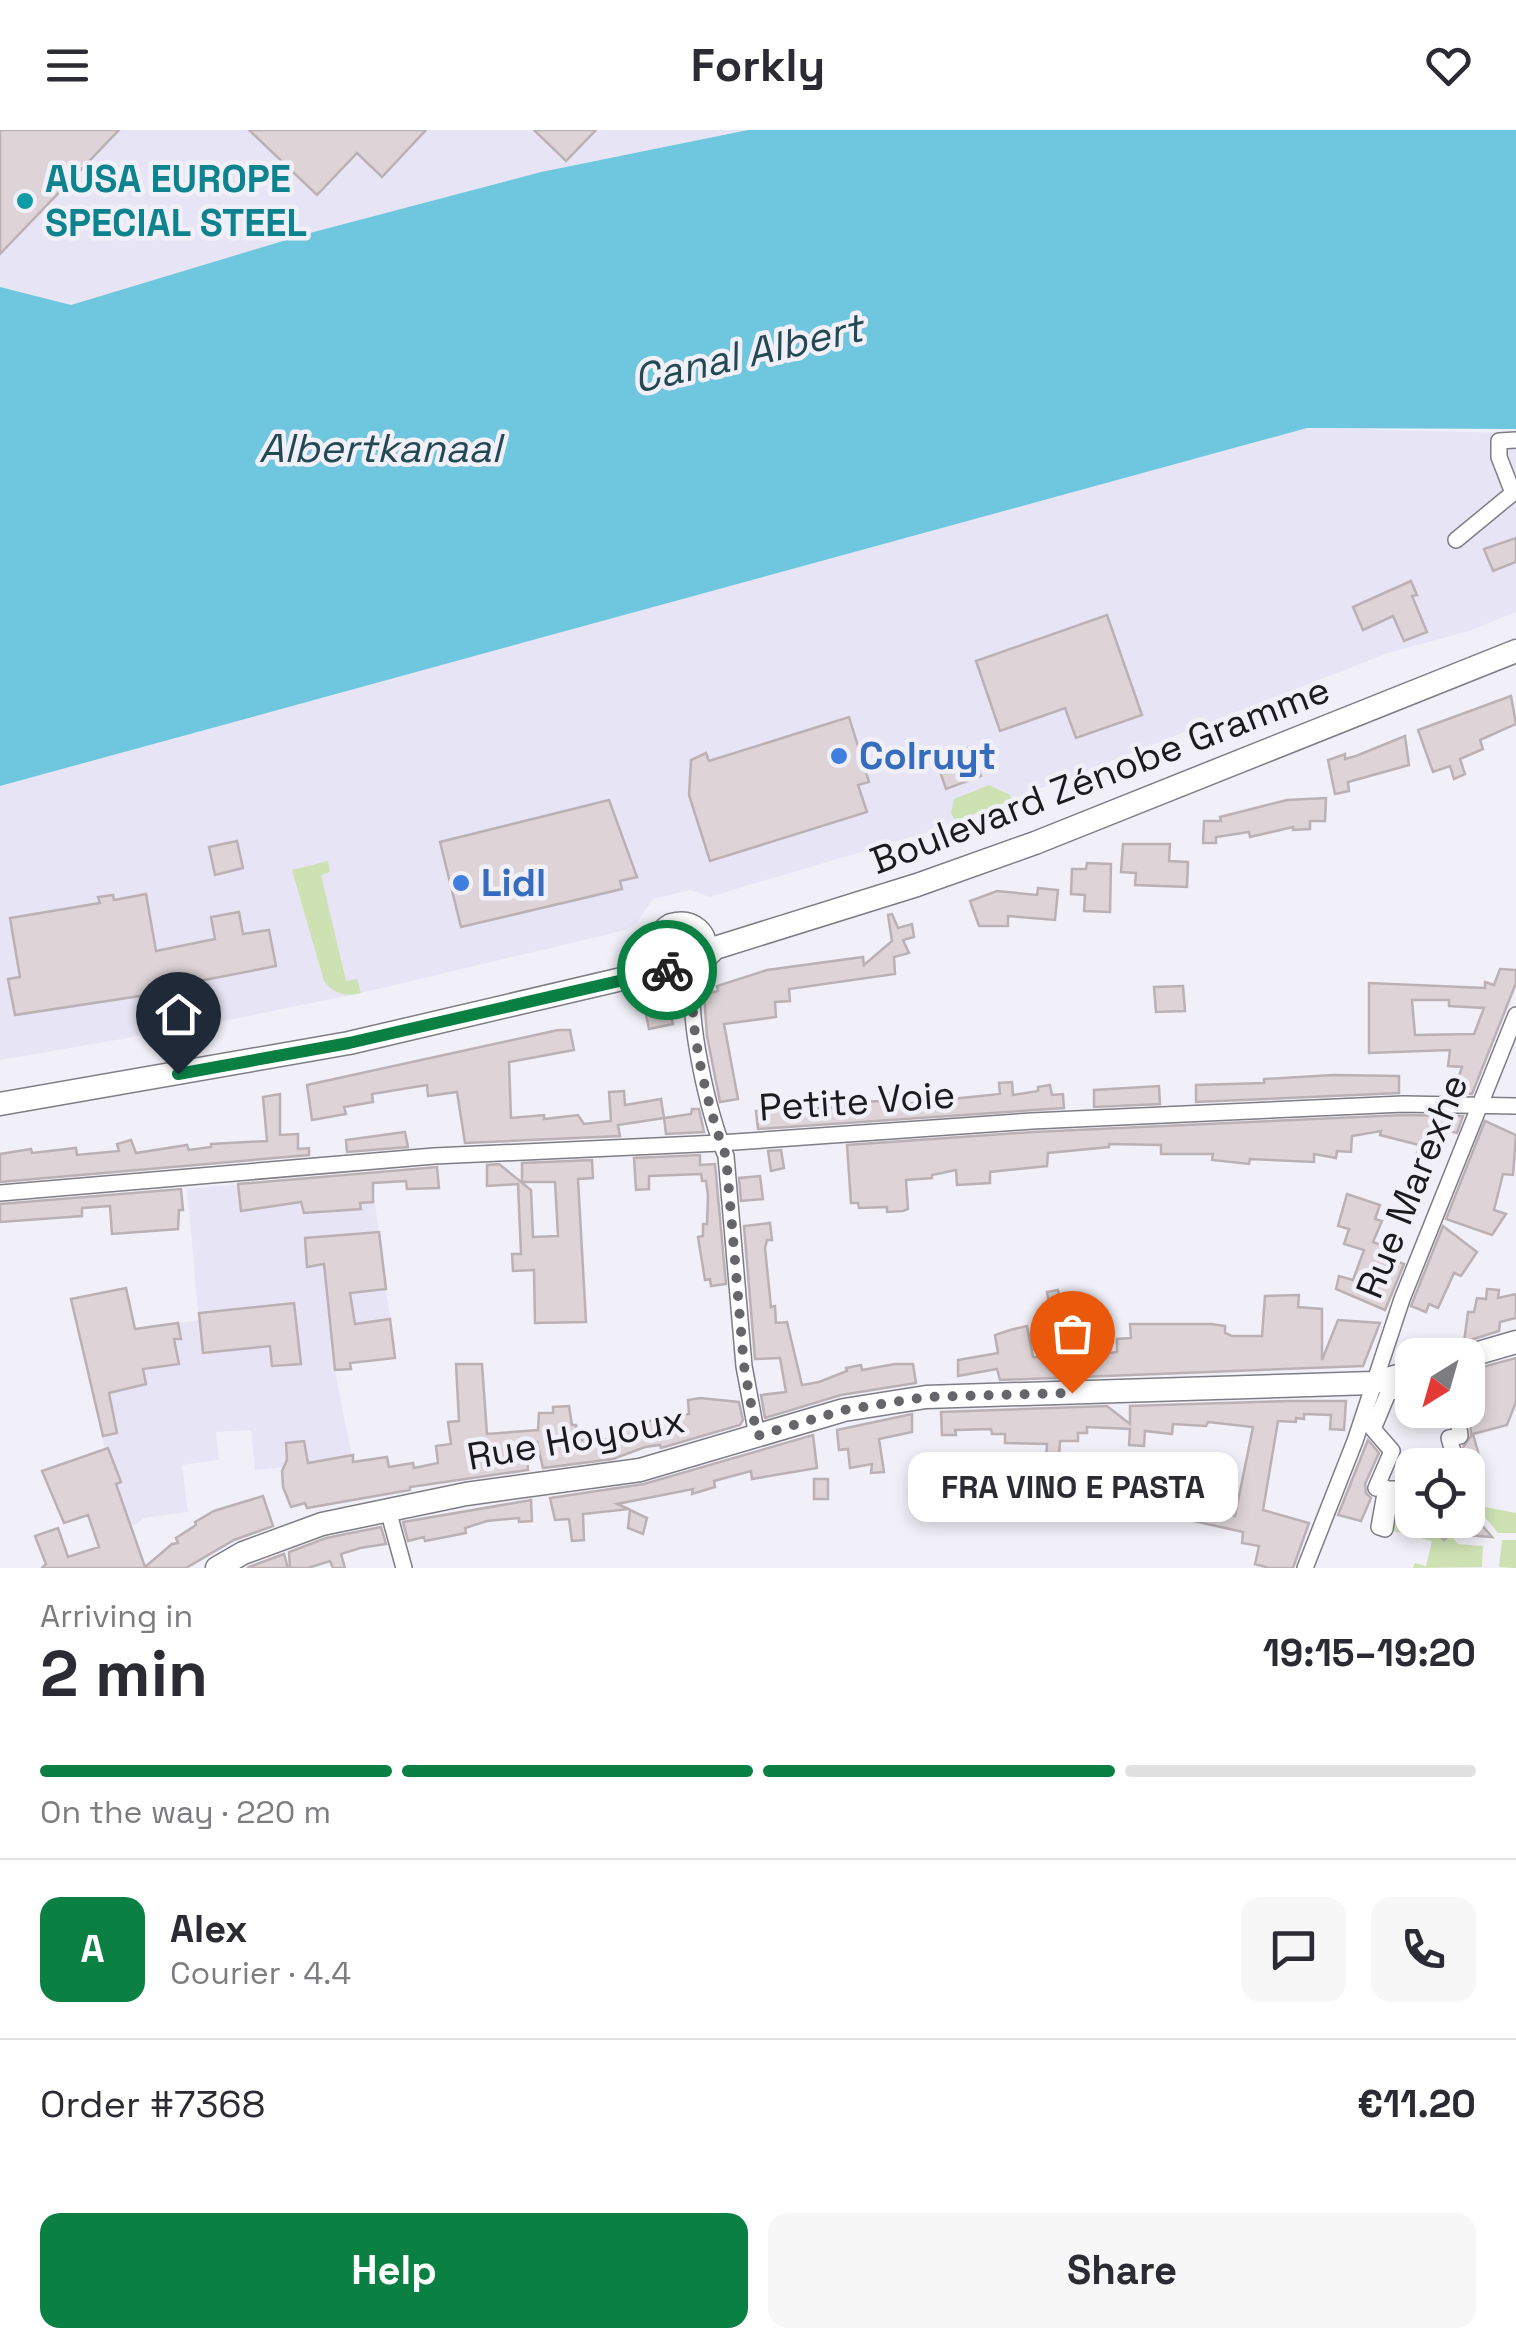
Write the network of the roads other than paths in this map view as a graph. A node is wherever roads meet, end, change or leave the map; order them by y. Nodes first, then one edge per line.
1 (1516, 440) edge
2 (1515, 494) edge
3 (1456, 540) dead end
4 (1516, 651) edge
5 (701, 962) junction
6 (666, 969) junction
7 (1516, 1015) edge
8 (0, 1104) edge
9 (1480, 1104) junction
10 (1516, 1106) edge
11 (720, 1142) junction
12 (0, 1193) edge
13 (1516, 1342) edge
14 (1485, 1351) edge
15 (1395, 1377) edge
16 (1372, 1383) junction
17 (1395, 1391) edge
18 (1459, 1428) edge
19 (757, 1436) junction
20 (1452, 1448) edge
21 (1395, 1489) edge
22 (388, 1510) junction
23 (217, 1568) edge
24 (404, 1568) edge
25 (1305, 1568) edge

1 - 2 street
2 - 3 street
4 - 5 main road, Boulevard Zénobe Gramme
5 - 6 main road, Boulevard Zénobe Gramme
5 - 6 main road
5 - 11 street
6 - 8 main road, Boulevard Zénobe Gramme
7 - 9 street, Rue Marexhe
9 - 10 street, Petite Voie
9 - 11 street, Petite Voie
9 - 16 street, Rue Marexhe
11 - 12 street, Petite Voie
11 - 19 street
13 - 14 main road
15 - 16 main road, Rue Hoyoux
16 - 19 main road, Rue Hoyoux
16 - 25 street, Rue Marexhe
17 - 21 street
18 - 20 street
19 - 22 main road, Rue Hoyoux
22 - 23 main road, Rue Hoyoux
22 - 24 street

